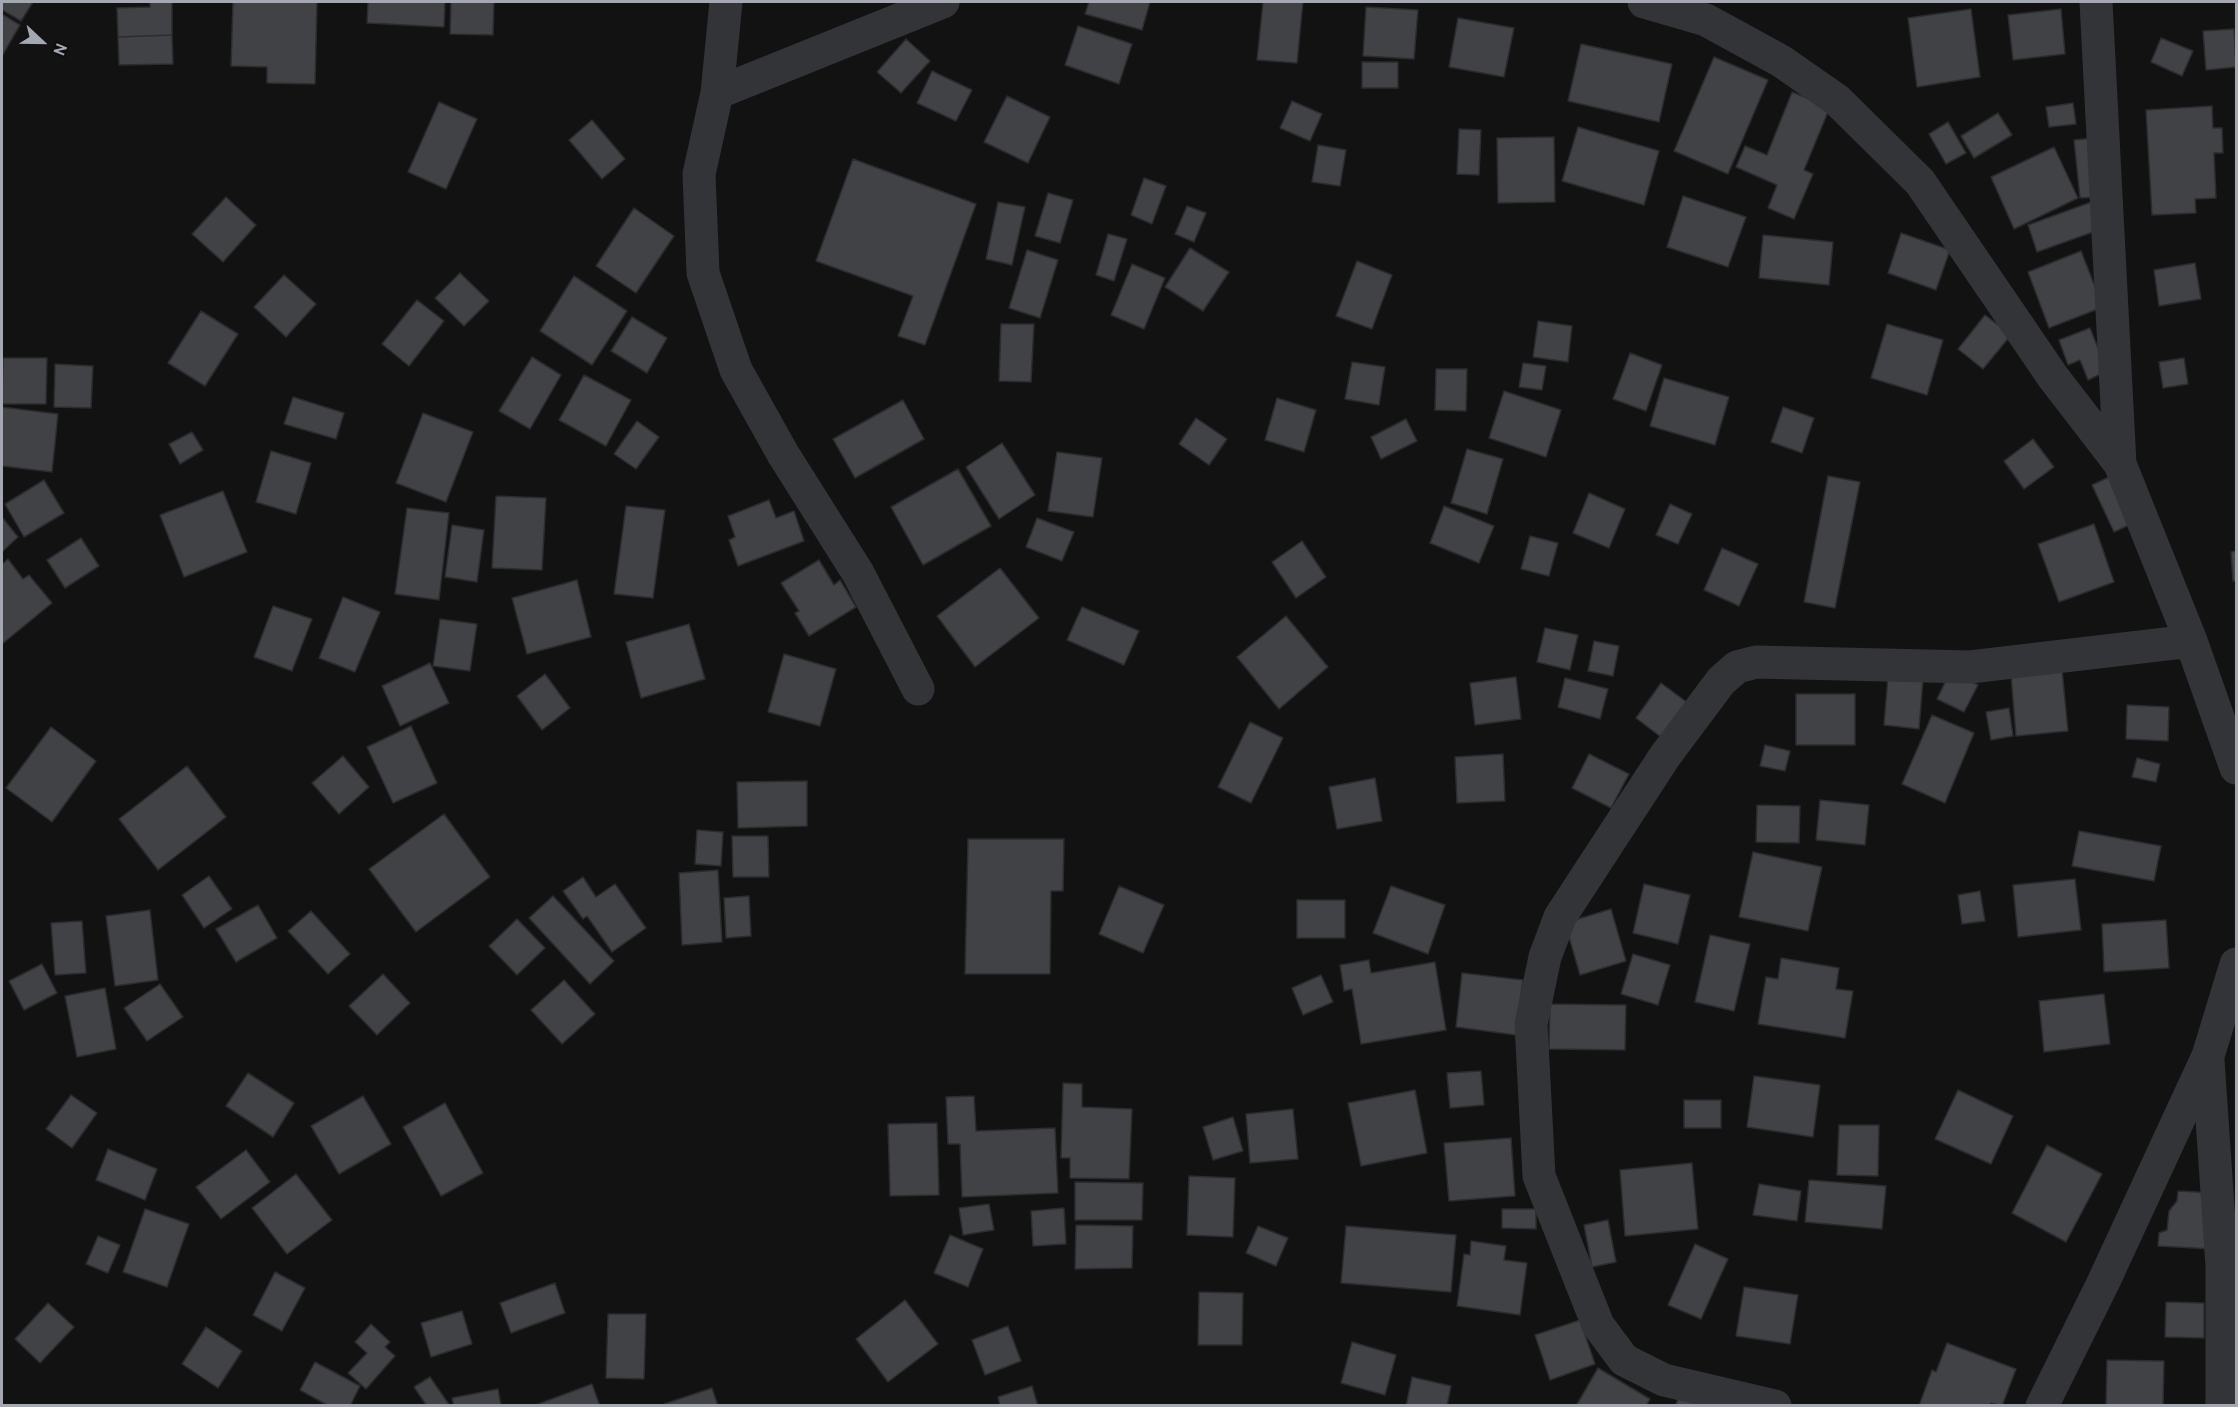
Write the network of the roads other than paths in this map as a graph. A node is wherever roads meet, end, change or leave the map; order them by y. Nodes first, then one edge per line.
1 (726, 2) edge
2 (943, 2) edge
3 (1644, 2) edge
4 (2096, 2) edge
5 (1706, 11) edge
6 (717, 93) junction
7 (2120, 464) junction
8 (2191, 640) junction
9 (918, 689) dead end
10 (2236, 768) edge
11 (2236, 964) edge
12 (2208, 1056) junction
13 (1775, 1406) edge
14 (2042, 1406) edge
15 (2222, 1406) edge

1 - 6 street
2 - 6 street
3 - 5 street
4 - 7 street
5 - 7 street
6 - 9 street
7 - 8 street
8 - 10 street
8 - 13 street
11 - 12 street
12 - 14 street
12 - 15 street

